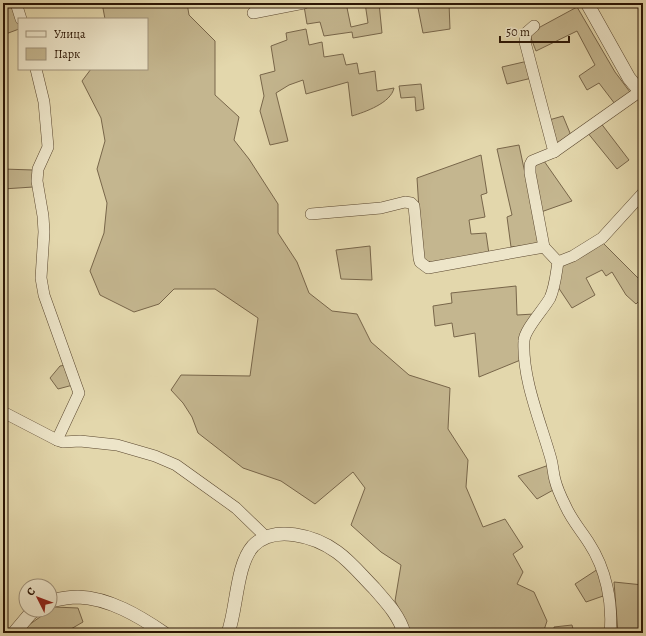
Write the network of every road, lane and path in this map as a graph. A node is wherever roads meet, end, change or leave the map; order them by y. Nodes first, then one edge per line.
1 (16, 3) edge
2 (304, 3) edge
3 (587, 3) edge
4 (253, 13) dead end
5 (21, 18) edge
6 (534, 26) dead end
7 (36, 70) edge
8 (641, 93) edge
9 (554, 152) junction
10 (643, 193) edge
11 (310, 214) dead end
12 (544, 247) junction
13 (558, 262) junction
14 (3, 412) edge
15 (57, 440) junction
16 (266, 537) junction
17 (58, 600) edge
18 (27, 618) edge
19 (14, 633) edge
20 (164, 633) edge
21 (228, 633) edge
22 (404, 633) edge
23 (610, 633) edge

1 - 5 street
2 - 4 street
3 - 8 street
6 - 9 street
7 - 15 street
8 - 9 street
9 - 12 street
10 - 13 street
11 - 12 street
12 - 13 street
13 - 23 street
14 - 15 street
15 - 16 street
16 - 21 street
16 - 22 street
17 - 20 street
18 - 19 street

